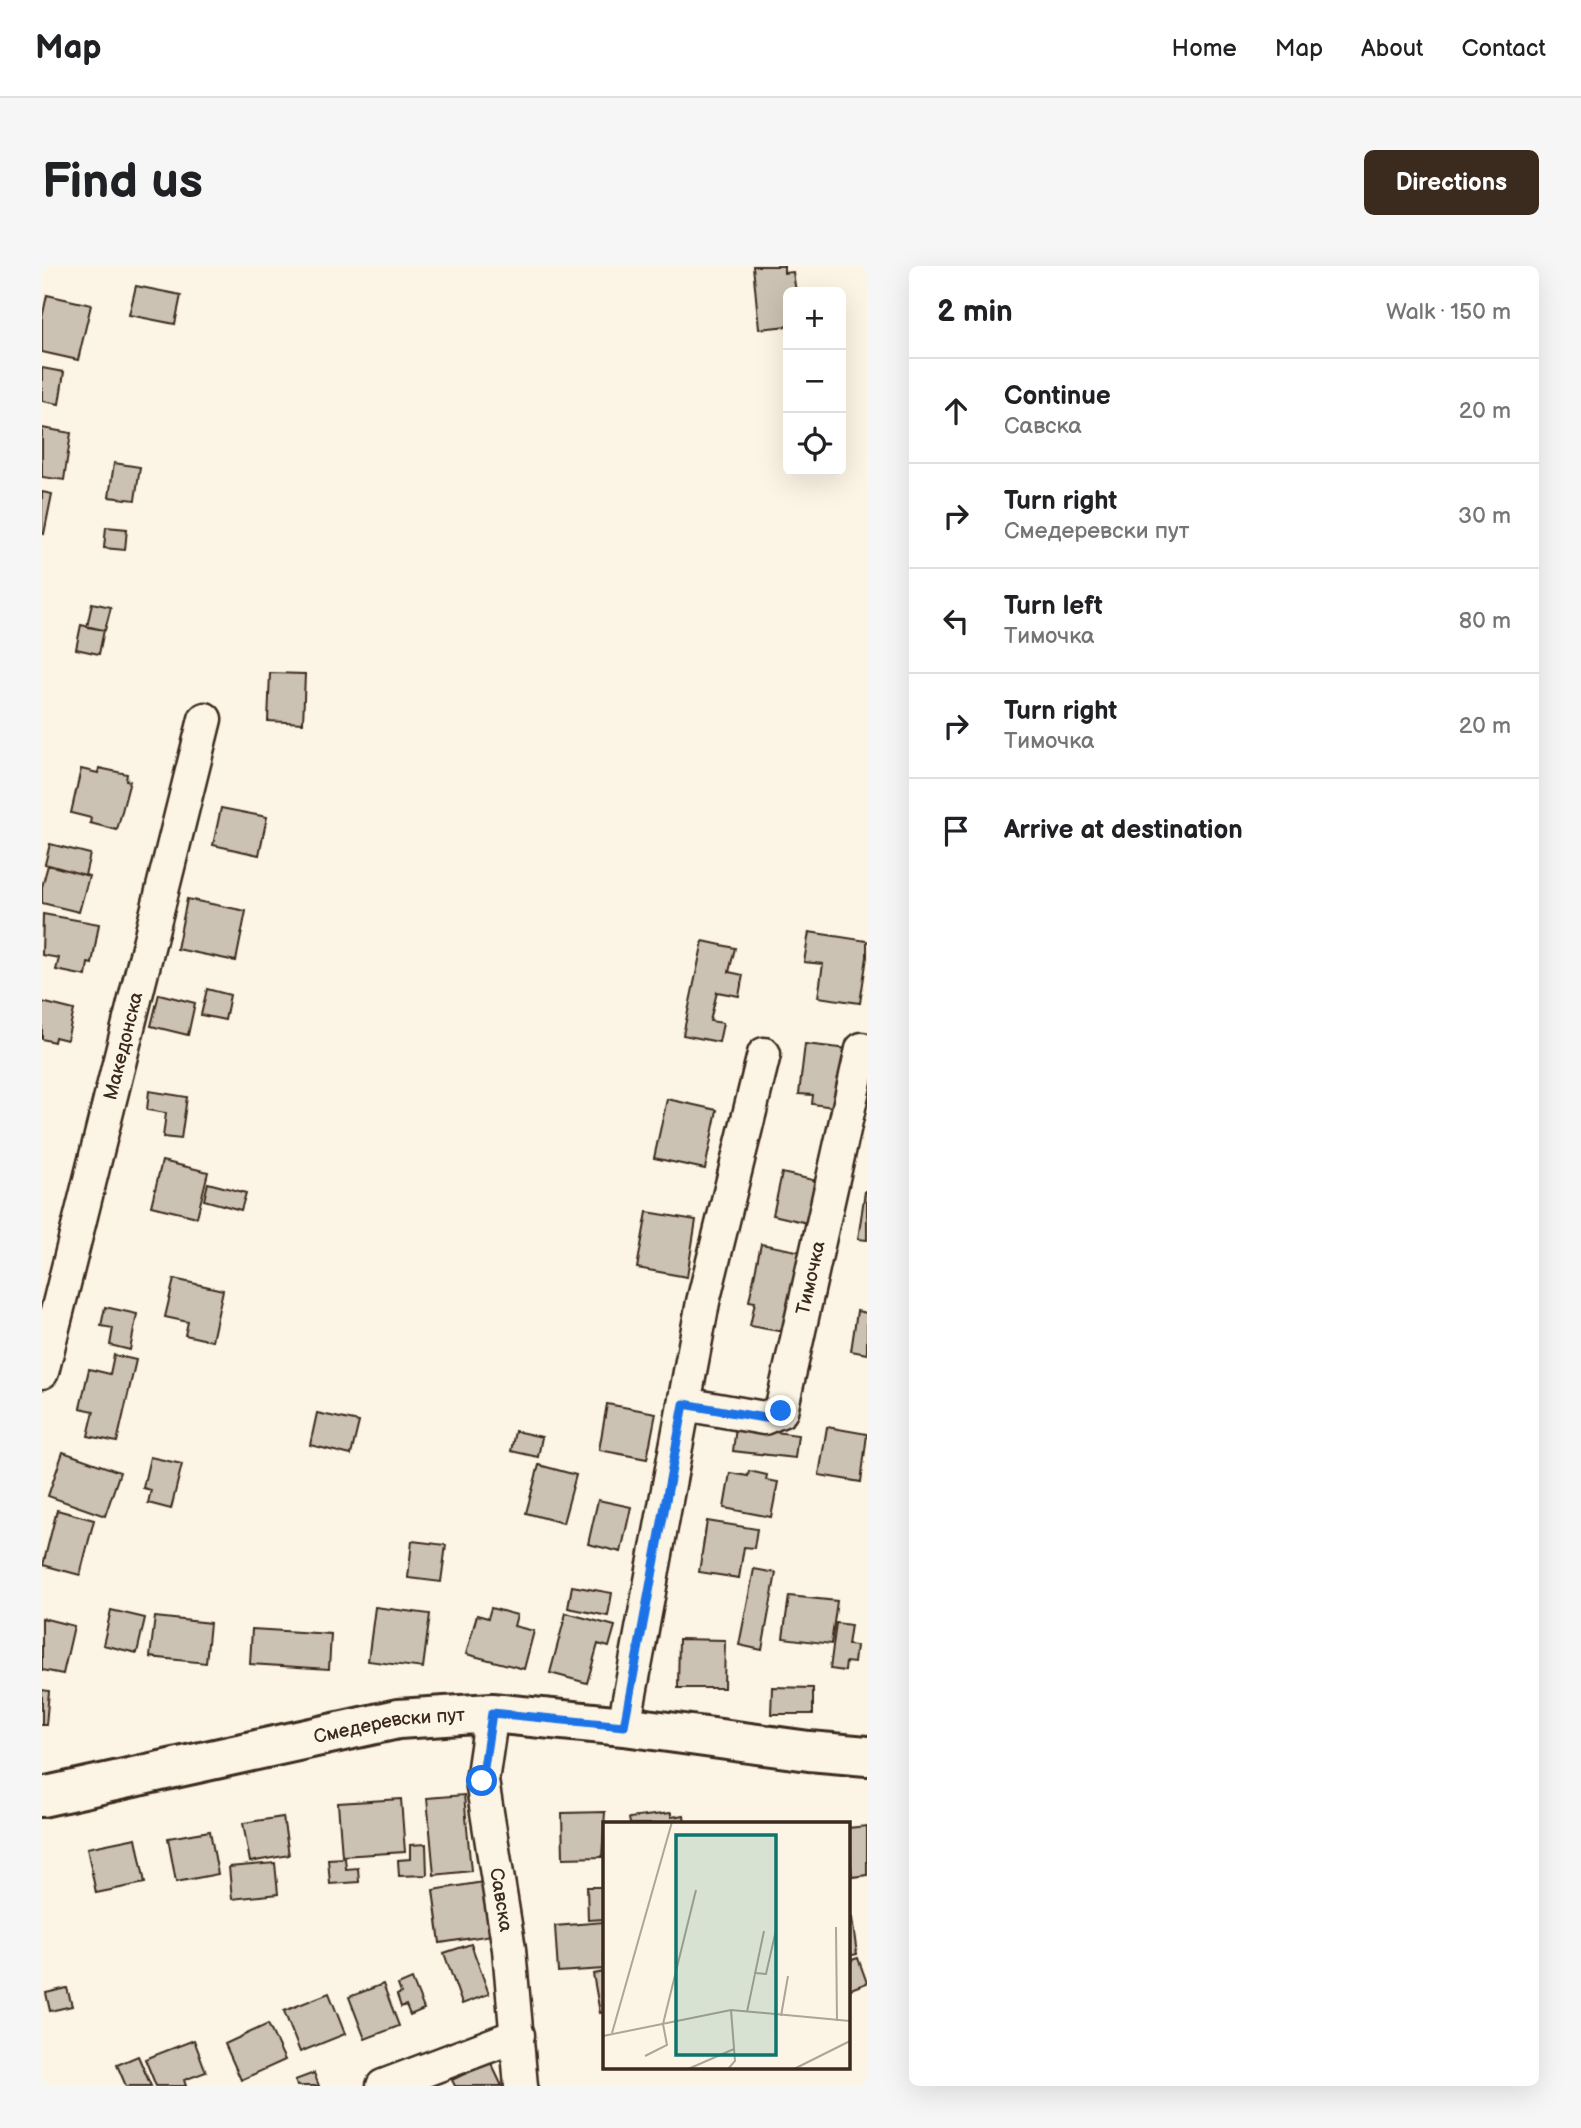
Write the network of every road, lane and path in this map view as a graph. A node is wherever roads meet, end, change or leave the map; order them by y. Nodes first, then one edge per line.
1 (205, 719) dead end
2 (862, 1049) dead end
3 (764, 1054) dead end
4 (42, 1372) edge
5 (684, 1404) junction
6 (492, 1713) junction
7 (624, 1726) junction
8 (867, 1756) edge
9 (42, 1797) edge
10 (518, 2035) junction
11 (383, 2086) edge
12 (521, 2086) edge

1 - 4 street, Македонска
2 - 5 street, Тимочка
3 - 5 street
5 - 7 street
6 - 7 street, Смедеревски пут
6 - 9 street, Смедеревски пут
6 - 10 street, Савска
7 - 8 street, Смедеревски пут
10 - 11 street
10 - 12 street, Савска

